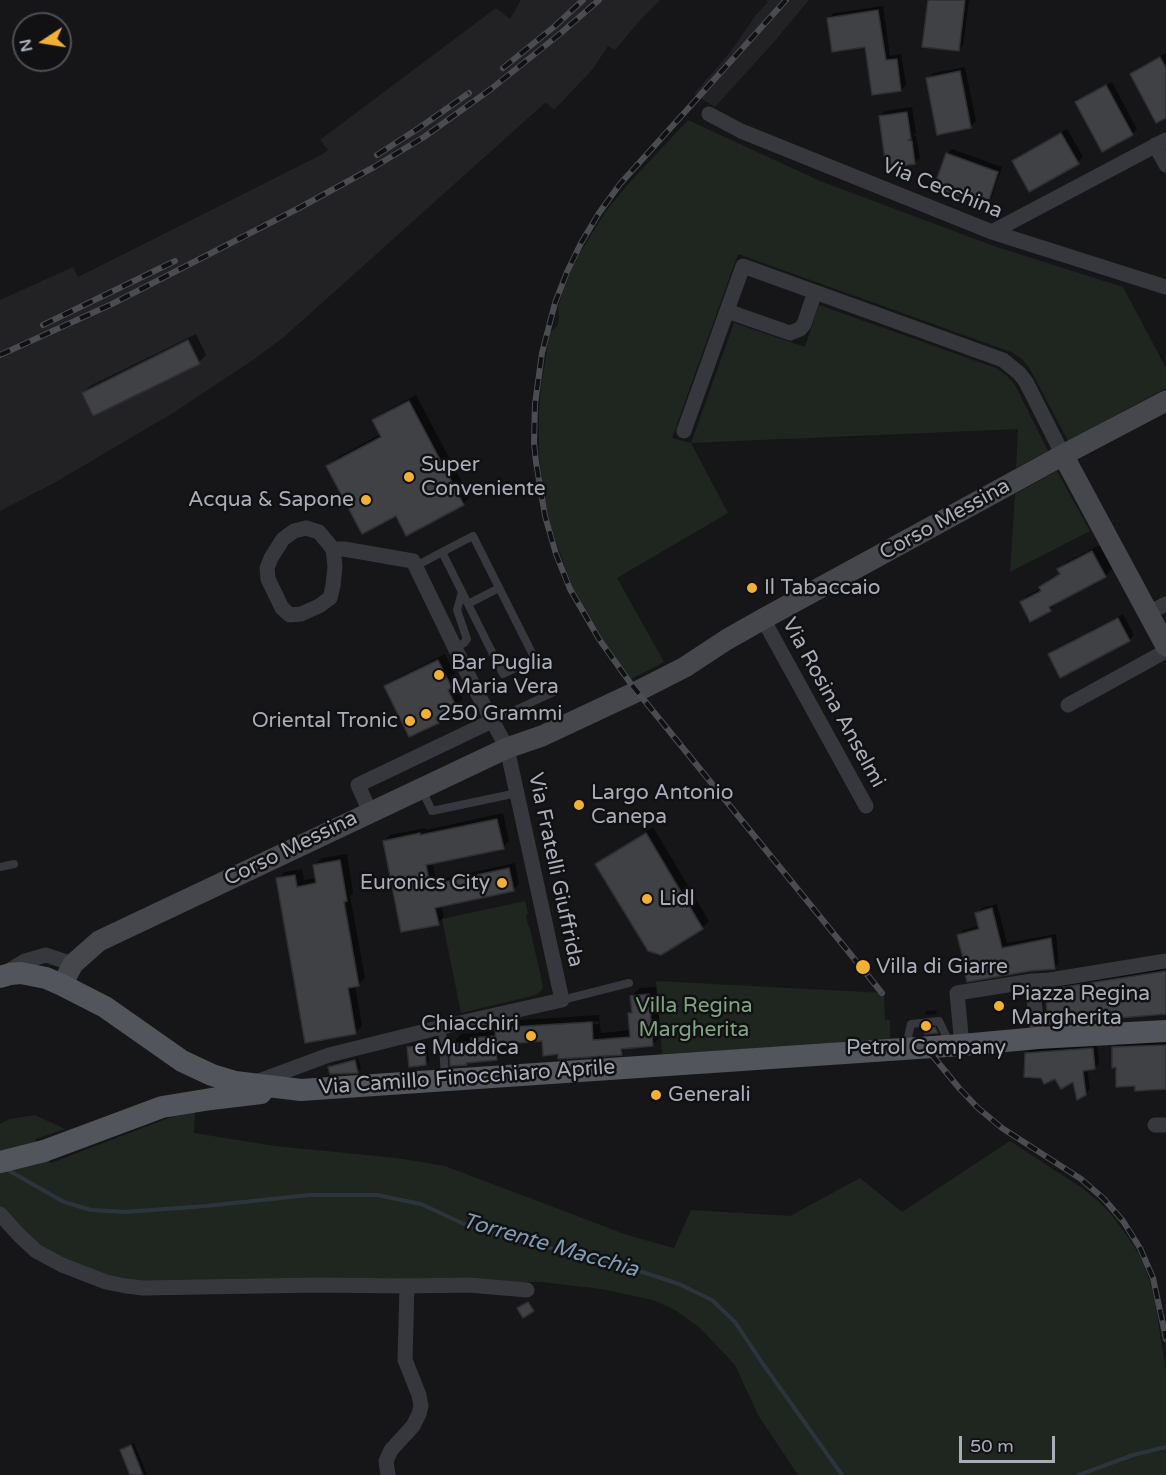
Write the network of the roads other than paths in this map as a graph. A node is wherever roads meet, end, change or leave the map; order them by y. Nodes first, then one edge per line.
1 (709, 114) dead end
2 (1161, 143) edge
3 (1166, 165) edge
4 (992, 232) junction
5 (1166, 288) edge
6 (815, 292) junction
7 (727, 311) junction
8 (1166, 401) edge
9 (684, 431) dead end
10 (1063, 455) junction
11 (333, 549) junction
12 (442, 552) junction
13 (416, 566) junction
14 (499, 588) junction
15 (462, 592) junction
16 (468, 604) junction
17 (1157, 608) edge
18 (763, 619) junction
19 (455, 648) junction
20 (1166, 648) edge
21 (556, 691) dead end
22 (1068, 705) dead end
23 (492, 721) junction
24 (511, 746) junction
25 (421, 788) junction
26 (517, 793) junction
27 (866, 807) dead end
28 (370, 812) junction
29 (14, 864) dead end
30 (0, 867) edge
31 (1166, 961) edge
32 (73, 964) junction
33 (1, 976) edge
34 (1032, 981) junction
35 (629, 983) dead end
36 (62, 985) junction
37 (562, 1000) junction
38 (442, 1027) junction
39 (1166, 1031) edge
40 (1038, 1038) junction
41 (956, 1045) junction
42 (200, 1070) junction
43 (446, 1080) junction
44 (251, 1084) junction
45 (301, 1090) junction
46 (162, 1107) junction
47 (0, 1162) edge
48 (0, 1214) edge
49 (407, 1287) junction
50 (527, 1290) dead end
51 (388, 1475) edge

1 - 4 street, Via Cecchina
2 - 3 street
2 - 4 street
4 - 5 street, Via Cecchina
6 - 7 street
6 - 7 street
6 - 10 street
7 - 9 street
8 - 10 street, Corso Messina
10 - 17 street
10 - 18 street, Corso Messina
11 - 11 street
11 - 13 street
12 - 13 lane
12 - 14 lane
12 - 15 lane
13 - 19 street, Via Fratelli Giuffrida
14 - 16 lane
14 - 16 lane
15 - 16 lane
15 - 19 lane
17 - 20 street
18 - 24 street, Corso Messina
18 - 27 street, Via Rosina Anselmi
19 - 23 street, Via Fratelli Giuffrida
20 - 22 street
21 - 23 lane
23 - 24 street, Via Fratelli Giuffrida
23 - 28 street
24 - 25 street, Corso Messina
24 - 26 street, Via Fratelli Giuffrida
25 - 26 lane
25 - 28 street, Corso Messina
26 - 37 street, Via Fratelli Giuffrida
28 - 32 street, Corso Messina
29 - 30 lane
31 - 34 street
32 - 33 street
32 - 36 street
33 - 36 main road, Via Camillo Finocchiaro Aprile
34 - 40 street
34 - 41 street
35 - 37 lane
36 - 42 main road, Via Camillo Finocchiaro Aprile
37 - 38 street
38 - 43 lane
38 - 44 street
39 - 40 main road, Via Camillo Finocchiaro Aprile
40 - 41 main road, Via Camillo Finocchiaro Aprile
41 - 43 main road, Via Camillo Finocchiaro Aprile
42 - 44 main road, Via Camillo Finocchiaro Aprile
42 - 46 main road
43 - 45 main road, Via Camillo Finocchiaro Aprile
44 - 45 main road, Via Camillo Finocchiaro Aprile
45 - 46 main road
46 - 47 main road
48 - 49 street
49 - 50 street
49 - 51 street

